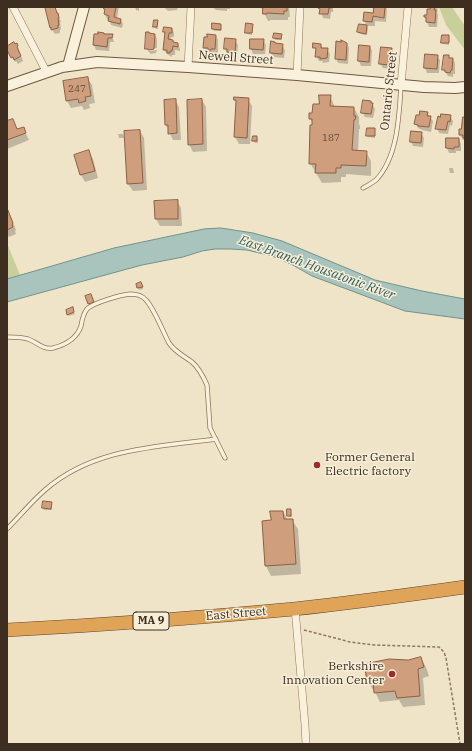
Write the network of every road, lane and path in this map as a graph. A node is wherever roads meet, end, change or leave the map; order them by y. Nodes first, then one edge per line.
1 (13, 7) edge
2 (84, 7) edge
3 (192, 7) edge
4 (300, 7) edge
5 (408, 7) edge
6 (68, 66) junction
7 (188, 67) junction
8 (47, 73) junction
9 (297, 75) junction
10 (401, 85) junction
11 (7, 86) edge
12 (465, 87) edge
13 (363, 188) dead end
14 (7, 337) edge
15 (216, 440) junction
16 (225, 458) dead end
17 (7, 530) edge
18 (465, 587) edge
19 (294, 608) junction
20 (296, 628) junction
21 (7, 630) edge
22 (306, 744) edge
23 (460, 744) edge

1 - 8 street
2 - 6 street
3 - 7 street
4 - 9 street
5 - 10 street, Ontario Street
6 - 7 street, Newell Street
6 - 8 street, Newell Street
7 - 9 street, Newell Street
8 - 11 street, Newell Street
9 - 10 street, Newell Street
10 - 12 street, Newell Street
10 - 13 lane, Ontario Street
14 - 15 lane
15 - 16 lane
15 - 17 lane
18 - 19 highway, East Street / MA 9
19 - 20 street
19 - 21 highway, East Street / MA 9
20 - 22 street
20 - 23 path

